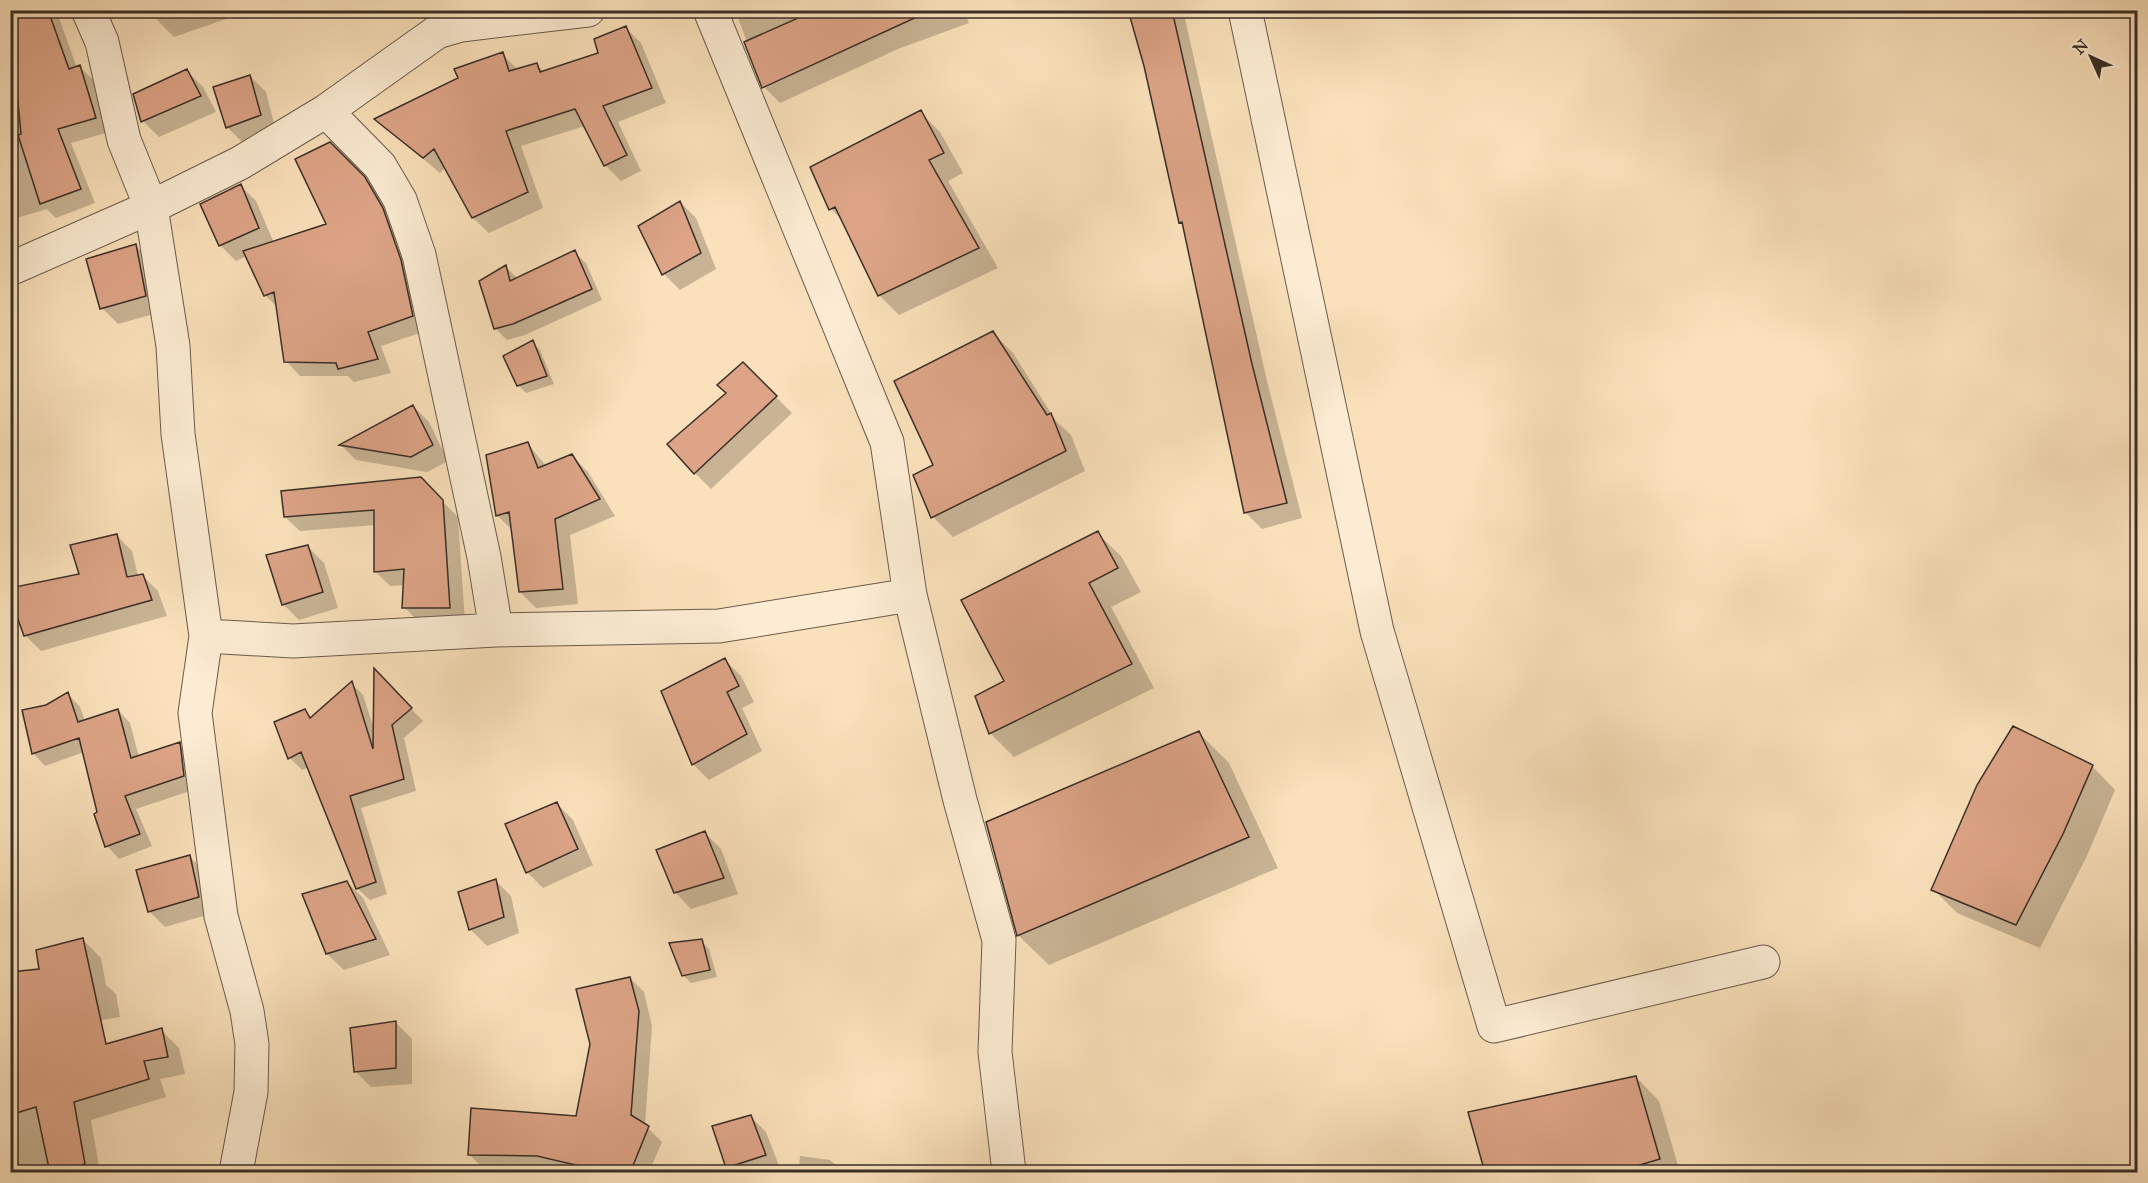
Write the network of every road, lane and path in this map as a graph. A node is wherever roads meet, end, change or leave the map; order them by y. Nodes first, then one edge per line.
1 (88, 10) edge
2 (588, 10) edge
3 (710, 10) edge
4 (1245, 10) edge
5 (326, 111) junction
6 (151, 207) junction
7 (10, 269) edge
8 (910, 596) junction
9 (496, 630) junction
10 (206, 636) junction
11 (1763, 962) dead end
12 (236, 1173) edge
13 (1009, 1173) edge

1 - 6 street
2 - 5 street
3 - 8 street
4 - 11 street
5 - 6 street
5 - 9 street
6 - 7 street
6 - 10 street
8 - 9 street
8 - 13 street
9 - 10 street
10 - 12 street

